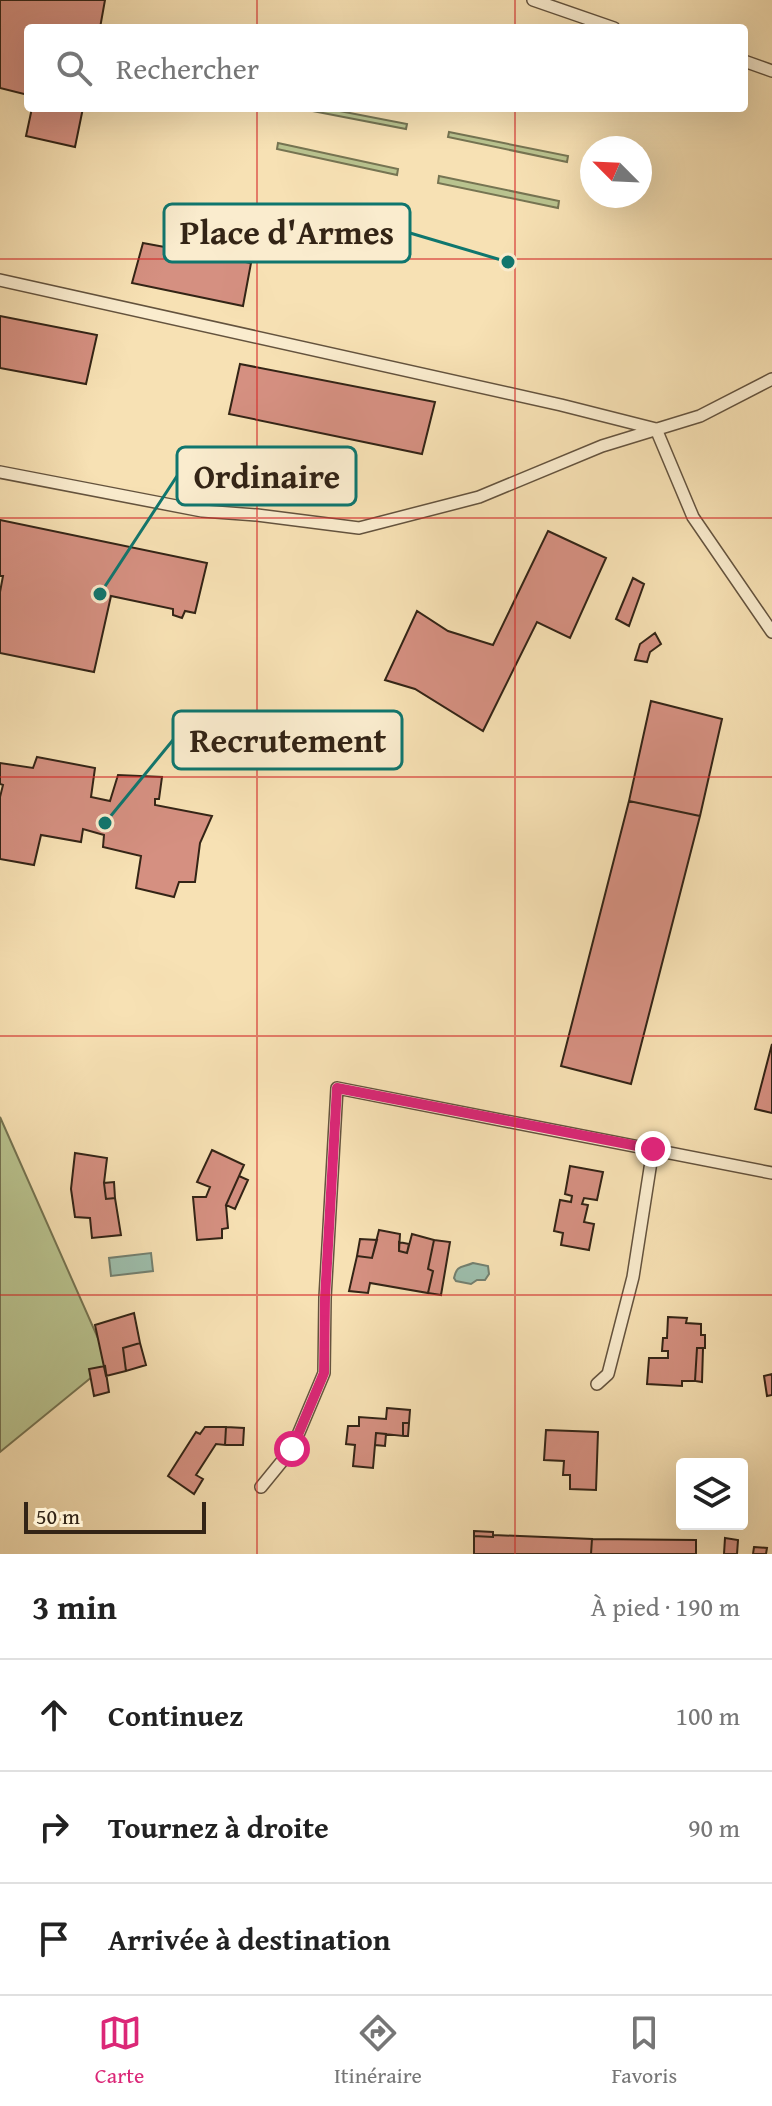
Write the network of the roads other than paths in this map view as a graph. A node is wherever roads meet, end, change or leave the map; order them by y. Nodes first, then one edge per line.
1 (533, 0) edge
2 (602, 24) edge
3 (748, 62) edge
4 (772, 71) edge
5 (0, 280) edge
6 (772, 379) edge
7 (656, 429) junction
8 (0, 472) edge
9 (772, 632) edge
10 (653, 1149) junction
11 (772, 1173) edge
12 (597, 1384) dead end
13 (261, 1487) dead end

1 - 2 lane
3 - 4 lane
5 - 7 lane
6 - 7 lane
7 - 8 lane
7 - 9 lane
10 - 11 lane
10 - 12 lane
10 - 13 lane

